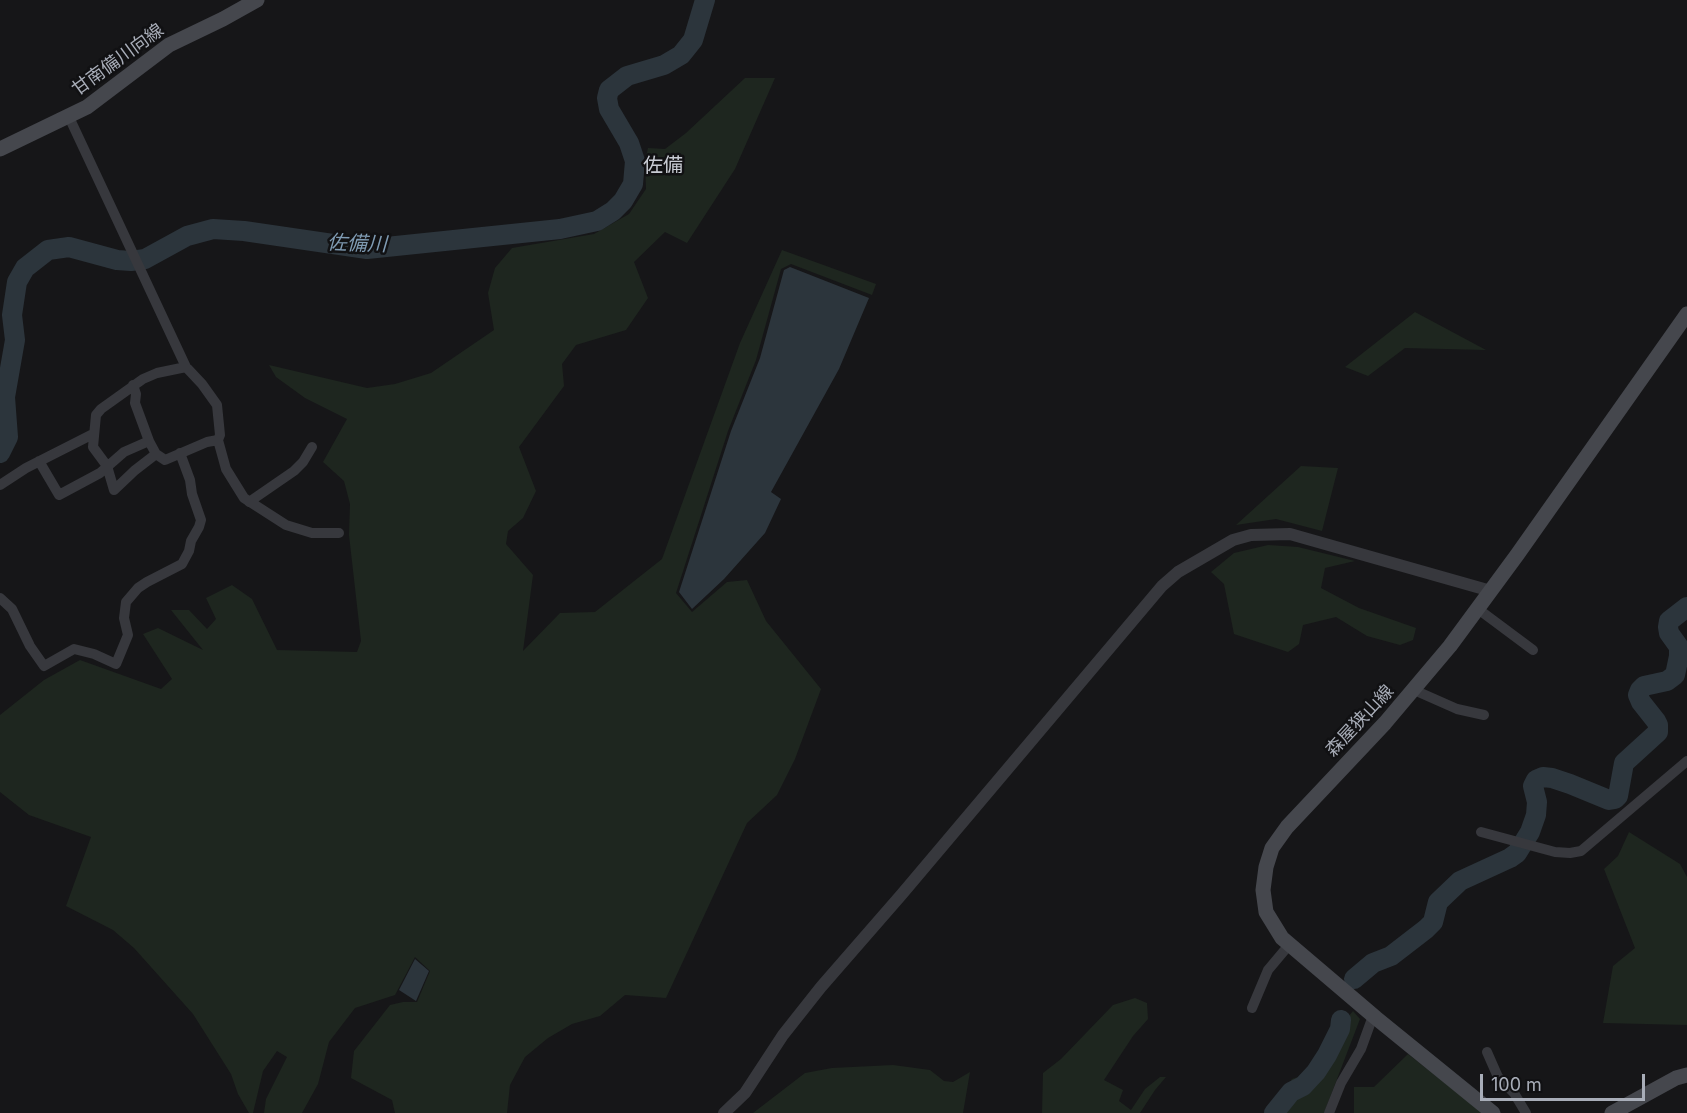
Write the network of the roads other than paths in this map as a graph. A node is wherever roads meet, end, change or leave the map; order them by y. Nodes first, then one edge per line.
1 (257, 0) edge
2 (69, 117) junction
3 (0, 149) edge
4 (1687, 314) edge
5 (186, 367) junction
6 (133, 385) junction
7 (93, 434) junction
8 (218, 440) junction
9 (150, 441) junction
10 (312, 447) dead end
11 (180, 453) junction
12 (156, 454) junction
13 (39, 461) junction
14 (107, 466) junction
15 (0, 485) edge
16 (249, 502) junction
17 (339, 533) dead end
18 (1491, 591) junction
19 (0, 597) edge
20 (1478, 609) junction
21 (1533, 650) dead end
22 (1414, 690) junction
23 (1484, 715) dead end
24 (1687, 761) edge
25 (1481, 832) dead end
26 (1289, 945) junction
27 (1252, 1008) dead end
28 (1373, 1016) junction
29 (1487, 1052) dead end
30 (1687, 1075) edge
31 (724, 1113) edge
32 (1329, 1113) edge
33 (1493, 1113) edge
34 (1526, 1113) edge
35 (1612, 1113) edge

1 - 2 main road, 甘南備川向線
2 - 3 main road, 甘南備川向線
2 - 5 street
4 - 18 main road, 森屋狭山線
5 - 6 street
5 - 8 street
6 - 7 street
6 - 9 street
7 - 13 street
7 - 14 street
8 - 11 street
8 - 16 street
9 - 12 street
9 - 14 street
10 - 16 street
11 - 12 street
11 - 19 street
12 - 14 street
13 - 14 street
13 - 15 street
16 - 17 street
18 - 20 main road, 森屋狭山線
18 - 31 street
20 - 21 street
20 - 22 main road, 森屋狭山線
22 - 23 street
22 - 26 main road, 森屋狭山線
24 - 25 street
26 - 27 street
26 - 28 main road, 森屋狭山線
28 - 32 street
28 - 33 main road, 森屋狭山線
29 - 34 street
30 - 35 main road

